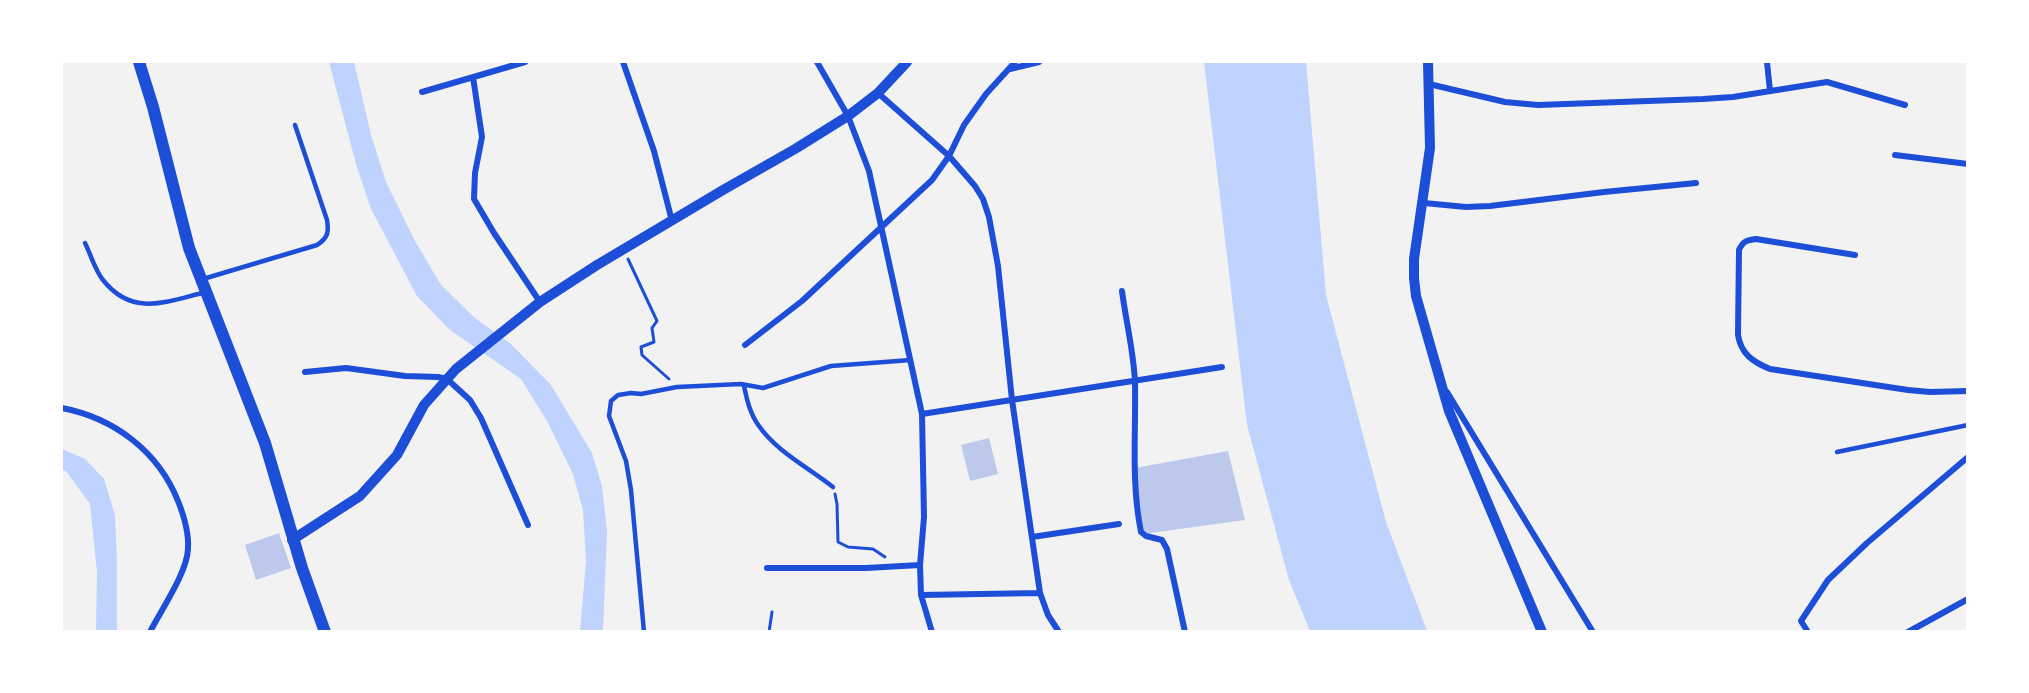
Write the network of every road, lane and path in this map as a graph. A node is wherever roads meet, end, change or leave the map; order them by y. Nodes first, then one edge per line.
1 (139, 62) edge
2 (525, 62) edge
3 (623, 62) edge
4 (817, 62) edge
5 (907, 62) edge
6 (1014, 62) edge
7 (1039, 62) edge
8 (1428, 62) edge
9 (1767, 62) edge
10 (1009, 69) junction
11 (474, 77) junction
12 (1429, 84) junction
13 (1770, 91) junction
14 (422, 92) dead end
15 (878, 93) junction
16 (1905, 105) dead end
17 (848, 116) junction
18 (295, 125) dead end
19 (1895, 155) dead end
20 (949, 156) junction
21 (1968, 164) edge
22 (1695, 183) dead end
23 (1424, 203) junction
24 (672, 221) junction
25 (881, 226) junction
26 (85, 243) dead end
27 (624, 249) junction
28 (1855, 255) dead end
29 (201, 279) junction
30 (1122, 291) dead end
31 (206, 292) junction
32 (540, 302) junction
33 (745, 345) dead end
34 (910, 360) junction
35 (1222, 367) dead end
36 (305, 372) dead end
37 (447, 380) junction
38 (1135, 381) junction
39 (1440, 381) junction
40 (744, 386) junction
41 (677, 387) junction
42 (1968, 391) edge
43 (1012, 400) junction
44 (62, 408) edge
45 (922, 414) junction
46 (1968, 425) edge
47 (1837, 452) dead end
48 (1968, 457) edge
49 (833, 487) joint
50 (1119, 524) dead end
51 (528, 525) dead end
52 (1032, 537) junction
53 (292, 540) junction
54 (887, 559) dead end
55 (920, 565) junction
56 (767, 568) dead end
57 (1040, 593) junction
58 (921, 596) junction
59 (1968, 599) edge
60 (772, 612) dead end
61 (150, 632) edge
62 (325, 632) edge
63 (644, 632) edge
64 (769, 632) edge
65 (932, 632) edge
66 (1059, 632) edge
67 (1185, 632) edge
68 (1542, 632) edge
69 (1593, 632) edge
70 (1808, 632) edge
71 (1908, 632) edge

1 - 29 main road
2 - 11 street
3 - 24 street
4 - 17 street
5 - 15 street
6 - 10 street
7 - 10 street
8 - 12 street
9 - 13 street
10 - 20 street
11 - 14 street
11 - 32 street
12 - 13 street
12 - 23 street
13 - 16 street
15 - 17 street
15 - 20 street
17 - 24 street
17 - 25 street
18 - 29 lane
19 - 21 street
20 - 25 street
20 - 43 street
22 - 23 street
23 - 39 street
24 - 27 street
25 - 33 street
25 - 34 street
26 - 31 lane
27 - 32 street
27 - 41 path
28 - 42 street
29 - 31 main road
30 - 38 street
31 - 53 main road
32 - 37 street
34 - 40 lane
34 - 45 street
35 - 38 street
36 - 37 street
37 - 51 street
37 - 53 street
38 - 43 street
38 - 67 street
39 - 68 street
39 - 69 street
40 - 41 lane
40 - 49 lane
41 - 63 lane
43 - 45 street
43 - 52 street
44 - 61 street
45 - 55 street
46 - 47 lane
48 - 70 street
49 - 54 path
50 - 52 street
52 - 57 street
53 - 62 main road
55 - 56 street
55 - 58 street
57 - 58 street
57 - 66 street
58 - 65 street
59 - 71 street
60 - 64 path

